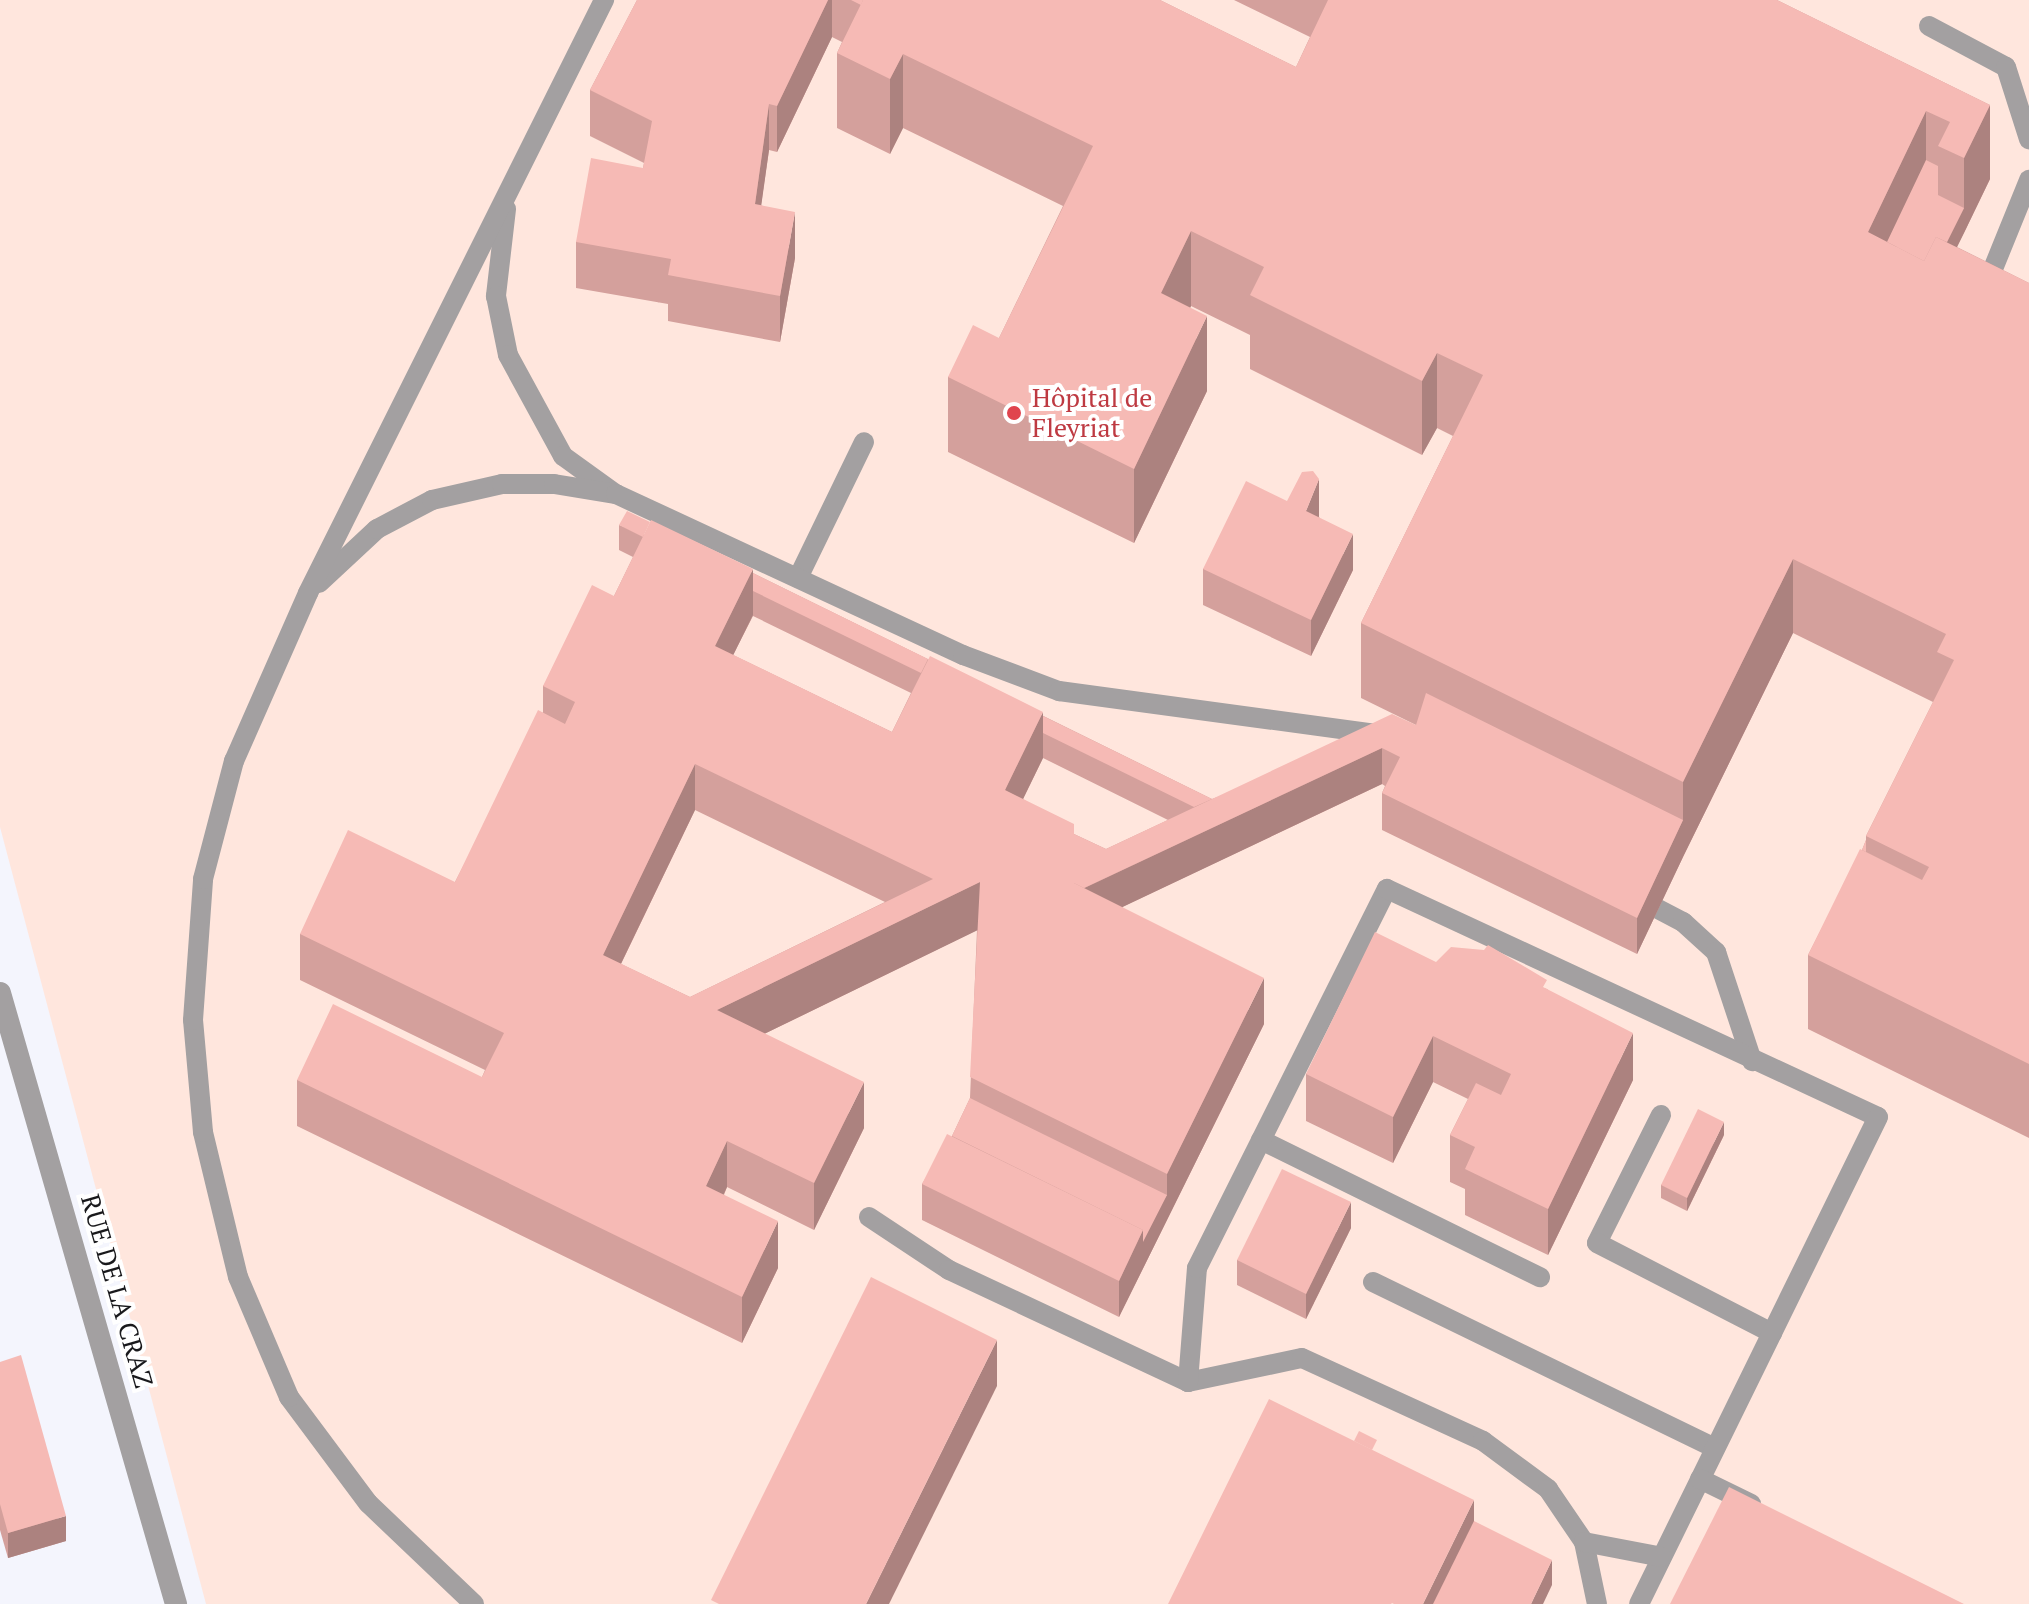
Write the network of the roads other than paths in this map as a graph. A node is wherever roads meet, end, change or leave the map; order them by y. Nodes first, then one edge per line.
1 (604, 0) edge
2 (1929, 26) dead end
3 (2006, 67) junction
4 (2029, 78) edge
5 (2029, 139) edge
6 (2029, 180) edge
7 (507, 194) junction
8 (1977, 307) edge
9 (864, 442) dead end
10 (616, 494) junction
11 (798, 578) junction
12 (308, 593) junction
13 (1406, 743) edge
14 (1611, 883) edge
15 (0, 993) edge
16 (1752, 1061) junction
17 (1661, 1115) dead end
18 (1261, 1140) junction
19 (869, 1217) dead end
20 (1540, 1277) dead end
21 (1373, 1282) dead end
22 (1772, 1333) junction
23 (1188, 1382) junction
24 (1715, 1448) junction
25 (1700, 1479) junction
26 (1768, 1512) edge
27 (1584, 1542) junction
28 (1662, 1557) junction
29 (176, 1604) edge
30 (474, 1604) edge
31 (1597, 1604) edge
32 (1639, 1604) edge

1 - 7 lane
2 - 3 lane
3 - 4 lane
3 - 5 lane
6 - 8 lane
7 - 10 lane
7 - 12 lane
9 - 11 lane
10 - 11 lane
10 - 12 lane
11 - 13 lane
12 - 30 lane
14 - 16 lane
15 - 29 street, RUE DE LA CRAZ
16 - 18 lane
16 - 22 lane
17 - 22 lane
18 - 20 lane
18 - 23 lane
19 - 23 lane
21 - 24 lane
22 - 24 lane
23 - 27 lane
24 - 25 lane
25 - 26 lane
25 - 28 lane
27 - 28 lane
27 - 31 lane
28 - 32 lane

